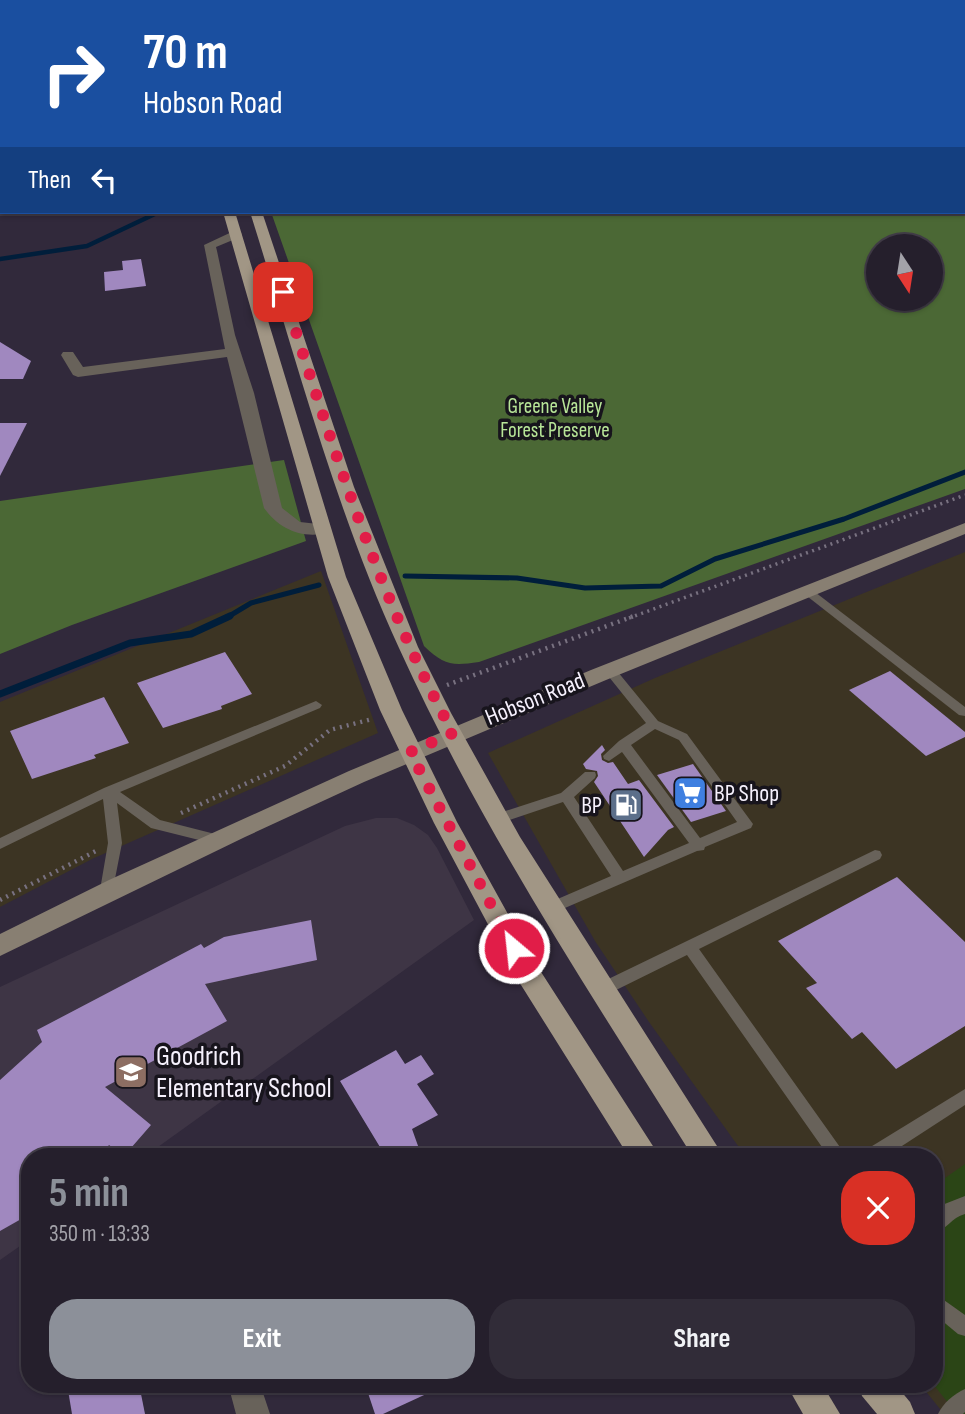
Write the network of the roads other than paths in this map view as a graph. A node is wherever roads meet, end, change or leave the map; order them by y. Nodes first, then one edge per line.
1 (230, 214) edge
2 (257, 214) edge
3 (236, 234) junction
4 (233, 352) junction
5 (68, 355) dead end
6 (965, 528) edge
7 (321, 529) junction
8 (807, 591) junction
9 (609, 669) junction
10 (316, 705) dead end
11 (963, 712) edge
12 (654, 724) junction
13 (453, 733) junction
14 (623, 744) junction
15 (410, 752) junction
16 (609, 756) dead end
17 (590, 775) dead end
18 (109, 791) junction
19 (566, 796) junction
20 (498, 820) junction
21 (215, 839) junction
22 (0, 844) edge
23 (699, 846) junction
24 (875, 855) dead end
25 (620, 878) junction
26 (107, 890) junction
27 (551, 908) junction
28 (0, 946) edge
29 (690, 948) junction
30 (603, 989) junction
31 (965, 1096) edge
32 (640, 1148) edge
33 (704, 1148) edge
34 (833, 1148) edge
35 (884, 1148) edge
36 (965, 1205) edge
37 (943, 1216) edge
38 (943, 1309) edge
39 (965, 1326) edge
40 (247, 1393) edge
41 (809, 1393) edge
42 (881, 1393) edge
43 (965, 1399) edge
44 (253, 1414) edge
45 (823, 1414) edge
46 (898, 1414) edge
47 (948, 1414) edge

1 - 3 main road
2 - 13 main road
3 - 4 street
3 - 7 main road
4 - 5 street
4 - 7 street
6 - 8 main road, Hobson Road
7 - 15 main road
8 - 9 main road, Hobson Road
8 - 11 lane
9 - 12 lane
9 - 13 main road, Hobson Road
10 - 18 lane
12 - 14 lane
12 - 23 lane
13 - 15 main road, Hobson Road
13 - 20 main road
14 - 16 lane
14 - 23 lane
15 - 21 main road, Hobson Road
15 - 32 main road
17 - 19 lane
18 - 21 lane
18 - 22 lane
18 - 26 lane
19 - 20 lane
19 - 25 lane
20 - 27 main road
21 - 26 main road, Hobson Road
23 - 25 lane
24 - 29 lane
25 - 27 lane
26 - 28 main road, Hobson Road
27 - 30 main road
29 - 30 lane
29 - 34 lane
30 - 33 main road
31 - 35 lane
36 - 37 lane
38 - 39 lane
40 - 44 street
41 - 45 main road
42 - 46 main road
43 - 47 lane

